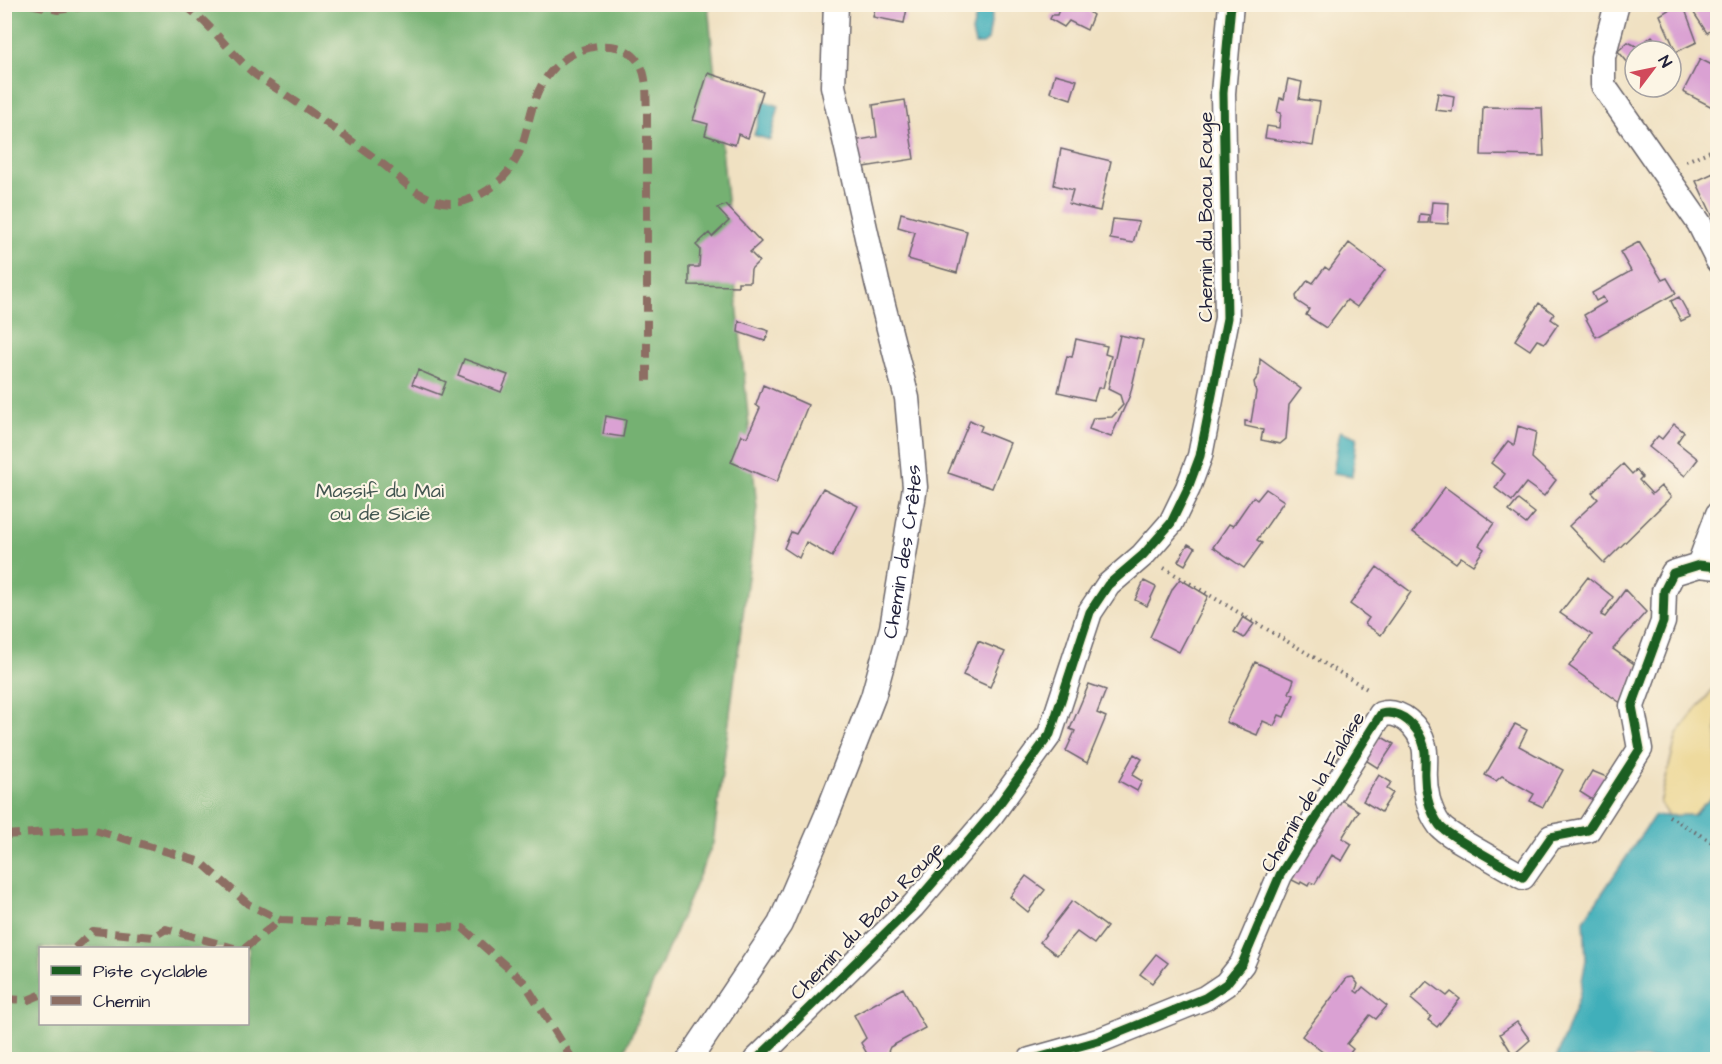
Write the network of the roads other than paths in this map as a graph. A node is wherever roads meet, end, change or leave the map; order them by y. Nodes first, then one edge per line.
1 (836, 4) edge
2 (1231, 4) edge
3 (1617, 4) edge
4 (1718, 261) edge
5 (1718, 514) edge
6 (1708, 566) edge
7 (689, 1059) edge
8 (756, 1059) edge
9 (1030, 1059) edge

1 - 7 street, Chemin des Crêtes
2 - 8 street, Chemin du Baou Rouge
3 - 4 street
5 - 6 street
6 - 9 street, Chemin de la Falaise

